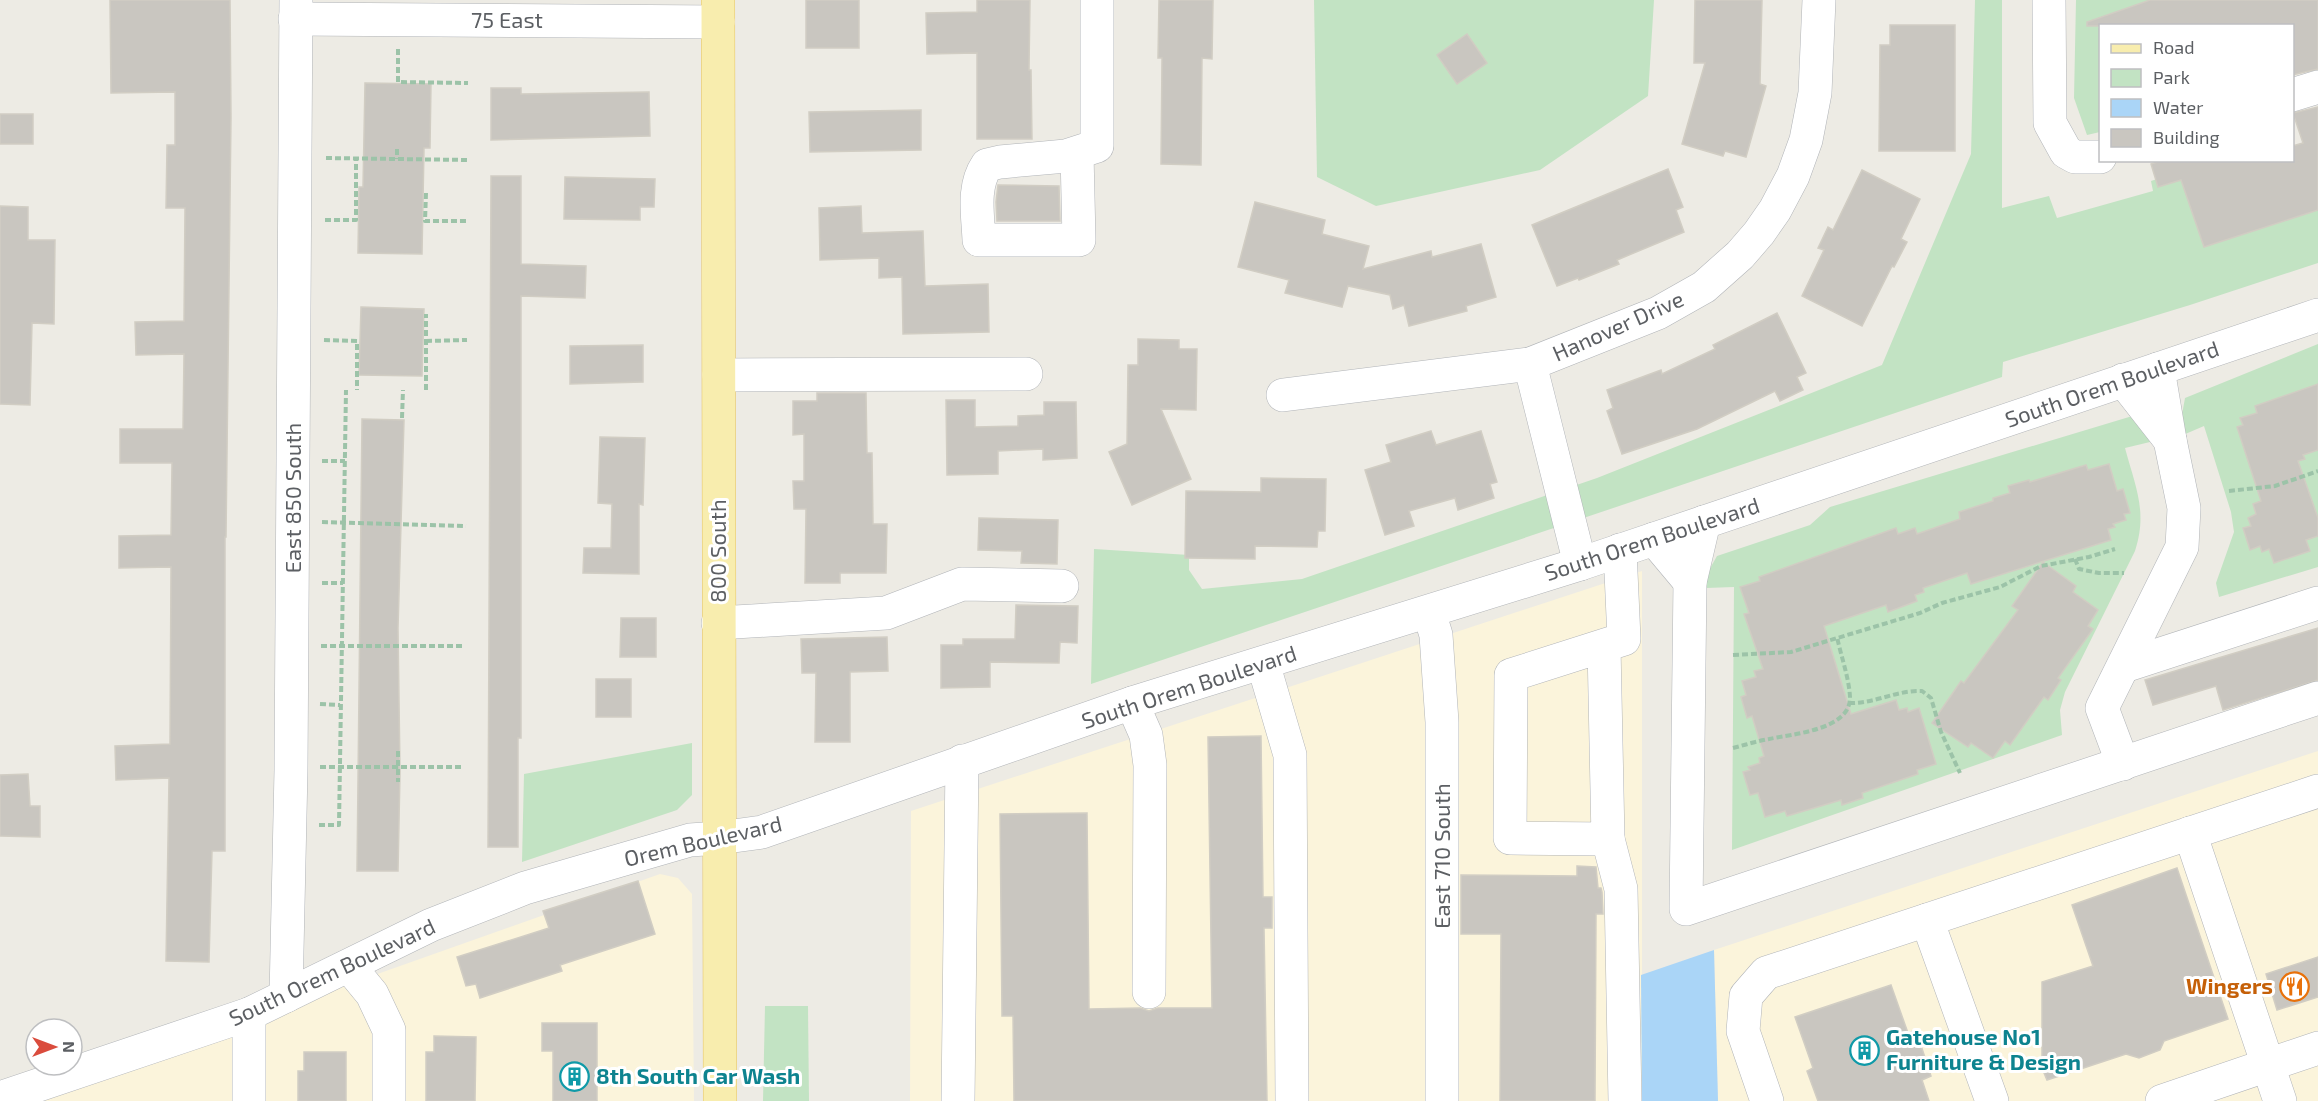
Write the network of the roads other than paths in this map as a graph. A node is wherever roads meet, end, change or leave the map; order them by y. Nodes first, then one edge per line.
1 (1097, 0) edge
2 (1819, 0) edge
3 (2049, 0) edge
4 (296, 9) edge
5 (718, 11) edge
6 (2318, 87) edge
7 (2294, 94) edge
8 (1072, 155) junction
9 (2099, 157) edge
10 (2318, 315) edge
11 (1530, 364) junction
12 (2158, 369) junction
13 (1026, 374) dead end
14 (719, 375) junction
15 (2124, 380) junction
16 (1283, 395) dead end
17 (2170, 440) junction
18 (1704, 522) junction
19 (1654, 539) junction
20 (1620, 550) junction
21 (1580, 564) junction
22 (1690, 582) junction
23 (1062, 586) dead end
24 (2318, 603) edge
25 (1430, 612) junction
26 (718, 623) junction
27 (1604, 645) junction
28 (1263, 663) junction
29 (2124, 666) junction
30 (2318, 698) edge
31 (1132, 703) junction
32 (972, 758) junction
33 (2122, 764) junction
34 (2318, 791) edge
35 (2190, 833) junction
36 (719, 838) junction
37 (1608, 839) junction
38 (525, 888) joint
39 (1927, 920) junction
40 (349, 966) junction
41 (1149, 992) dead end
42 (286, 996) junction
43 (249, 1014) junction
44 (2318, 1048) edge
45 (2268, 1065) junction
46 (0, 1099) edge
47 (249, 1101) edge
48 (389, 1101) edge
49 (720, 1101) edge
50 (958, 1101) edge
51 (1292, 1101) edge
52 (1442, 1101) edge
53 (1625, 1101) edge
54 (1767, 1101) edge
55 (1992, 1101) edge
56 (2162, 1101) edge
57 (2280, 1101) edge

1 - 8 street
2 - 11 street, Hanover Drive
3 - 9 street
4 - 5 street, 75 East
4 - 42 street, East 850 South
5 - 14 main road, 800 South
6 - 7 street
8 - 8 street
10 - 12 street, South Orem Boulevard
11 - 16 street, Hanover Drive
11 - 21 street
12 - 15 street, South Orem Boulevard
12 - 17 street
13 - 14 street
14 - 26 main road, 800 South
15 - 17 street
15 - 18 street, South Orem Boulevard
17 - 29 street
18 - 19 street, South Orem Boulevard
18 - 22 street
19 - 20 street, South Orem Boulevard
19 - 22 street
20 - 21 street, South Orem Boulevard
20 - 27 street
21 - 25 street, South Orem Boulevard
22 - 33 street
23 - 26 street
24 - 29 street
25 - 28 street, South Orem Boulevard
25 - 52 street, East 710 South
26 - 36 main road, 800 South
27 - 37 street
27 - 37 street
28 - 31 street, South Orem Boulevard
28 - 51 street
29 - 33 street
30 - 33 street
31 - 32 street, South Orem Boulevard
31 - 41 street
32 - 36 street, Orem Boulevard
32 - 50 street
34 - 35 street
35 - 39 street
35 - 45 street
36 - 38 street, Orem Boulevard
36 - 49 main road, 800 South
37 - 53 street
38 - 40 street, South Orem Boulevard
39 - 54 street
39 - 55 street
40 - 42 street, South Orem Boulevard
40 - 48 street
42 - 43 street, South Orem Boulevard
43 - 46 street, South Orem Boulevard
43 - 47 street
44 - 45 street
45 - 56 street
45 - 57 street

